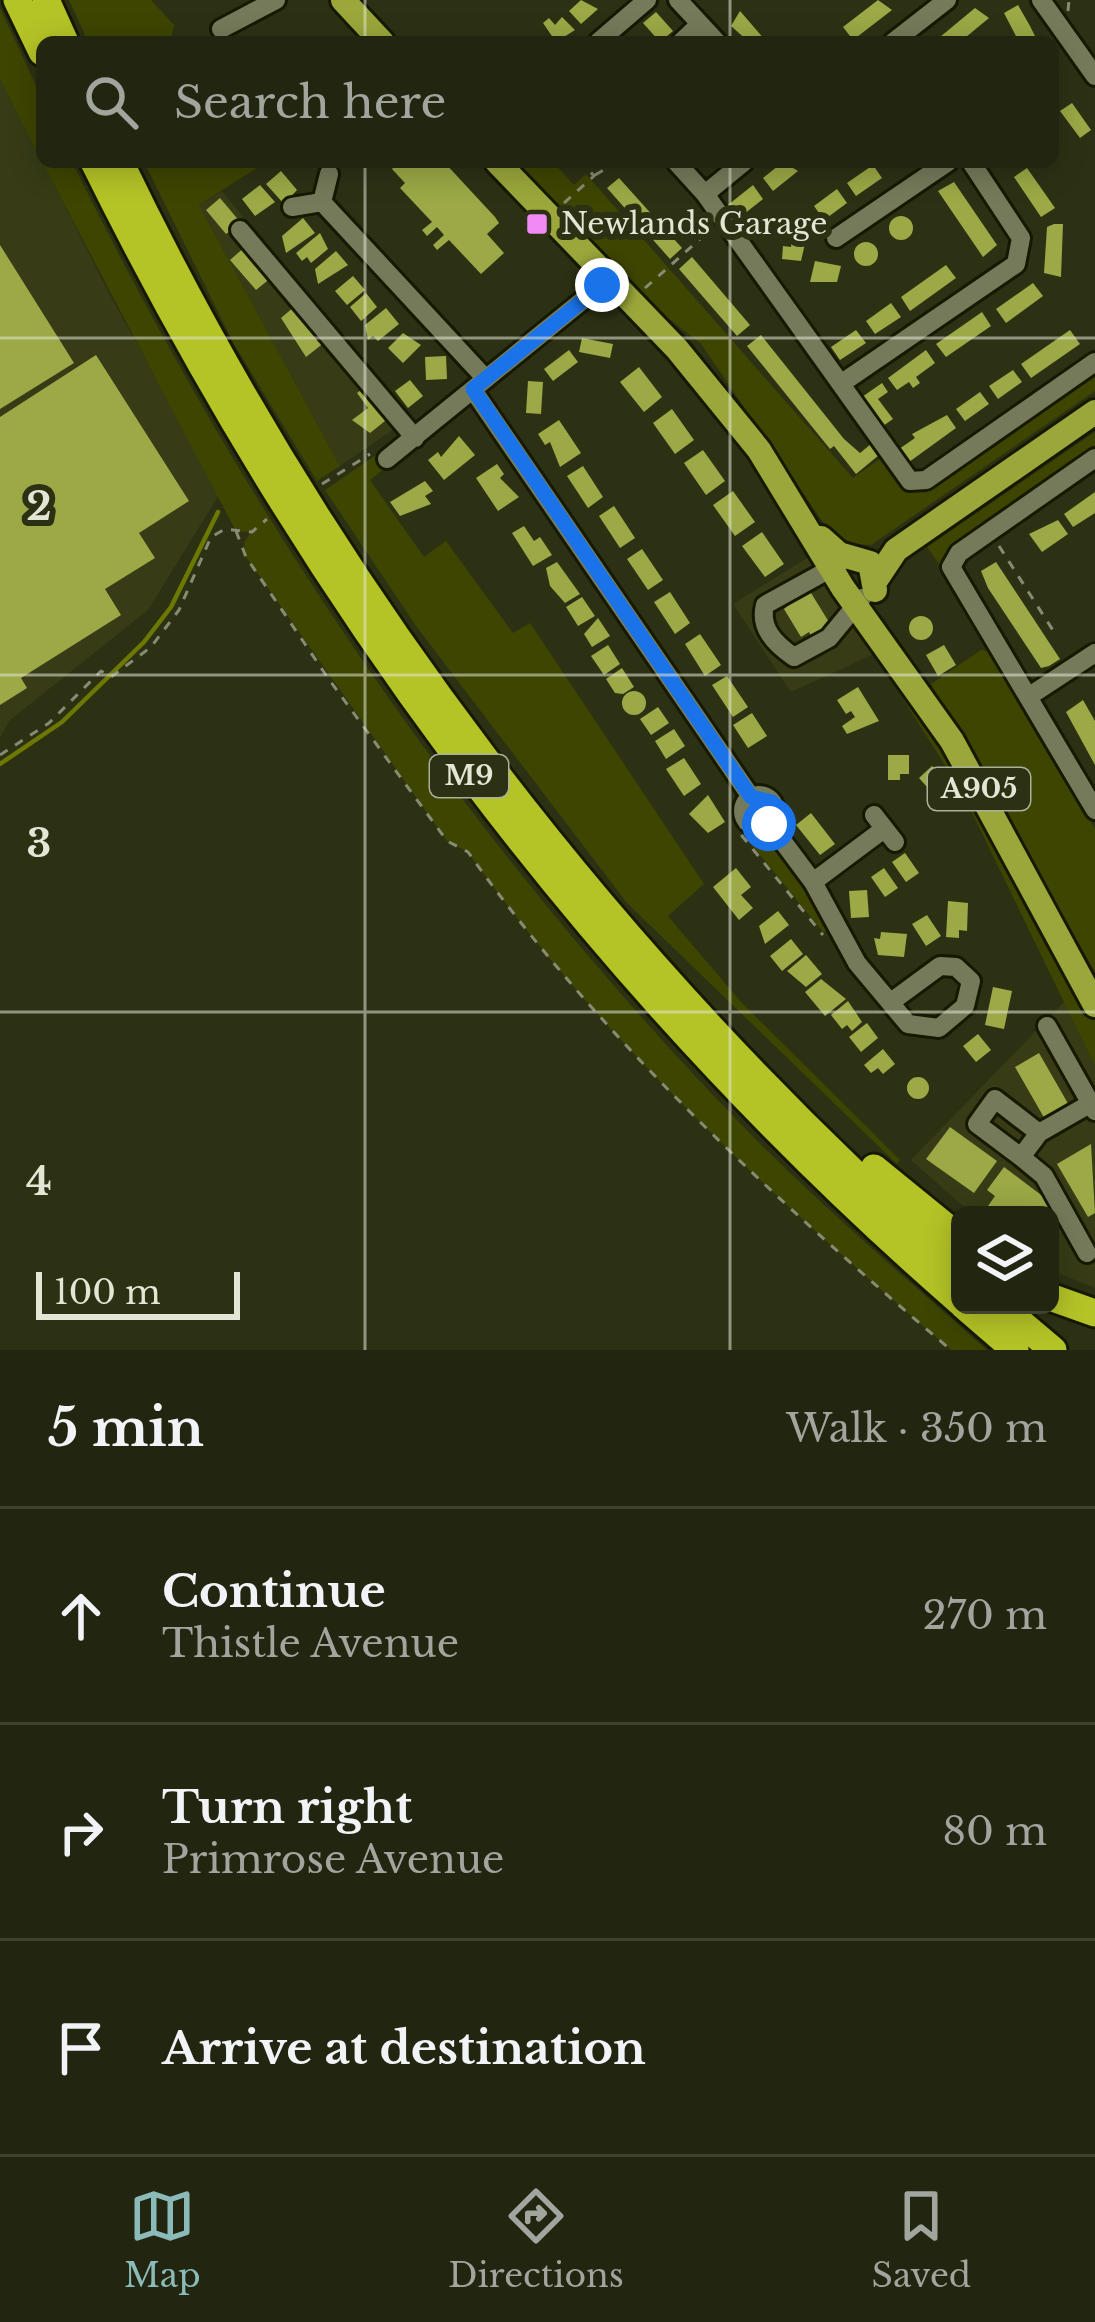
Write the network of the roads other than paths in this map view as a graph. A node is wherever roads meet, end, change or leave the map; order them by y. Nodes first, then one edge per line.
1 (17, 0) edge
2 (46, 0) edge
3 (276, 0) edge
4 (343, 0) edge
5 (647, 0) edge
6 (677, 0) edge
7 (947, 0) edge
8 (1041, 0) edge
9 (700, 24) junction
10 (221, 29) dead end
11 (62, 36) edge
12 (376, 36) edge
13 (605, 36) edge
14 (688, 36) edge
15 (711, 36) edge
16 (901, 36) edge
17 (36, 40) edge
18 (1095, 76) edge
19 (97, 168) edge
20 (123, 168) edge
21 (503, 168) edge
22 (681, 168) edge
23 (737, 168) edge
24 (939, 168) edge
25 (974, 168) edge
26 (329, 173) dead end
27 (705, 194) junction
28 (322, 202) junction
29 (292, 207) dead end
30 (240, 230) dead end
31 (836, 238) dead end
32 (609, 279) junction
33 (1095, 362) edge
34 (842, 383) junction
35 (480, 384) junction
36 (1095, 412) edge
37 (415, 438) junction
38 (1095, 458) edge
39 (387, 459) road end
40 (856, 578) junction
41 (1095, 652) edge
42 (1028, 697) junction
43 (751, 797) junction
44 (1095, 810) edge
45 (769, 824) junction
46 (884, 829) dead end
47 (813, 882) junction
48 (624, 929) junction
49 (1065, 944) junction
50 (1095, 981) edge
51 (891, 1002) dead end
52 (1095, 1005) edge
53 (1047, 1026) dead end
54 (1094, 1106) edge
55 (1039, 1132) junction
56 (1022, 1156) junction
57 (951, 1231) edge
58 (1087, 1253) dead end
59 (951, 1262) edge
60 (951, 1294) edge
61 (1059, 1300) edge
62 (1095, 1313) edge
63 (974, 1314) edge
64 (1011, 1314) edge
65 (1016, 1350) edge
66 (1053, 1350) edge

1 - 17 highway
2 - 11 highway
3 - 10 street
4 - 12 main road
5 - 13 street
6 - 9 street
7 - 16 street
8 - 18 street
9 - 14 street
9 - 15 street
19 - 60 highway, M9
20 - 48 highway, M9
21 - 32 main road, A905
22 - 27 street
23 - 27 street
24 - 31 street
25 - 34 street
26 - 28 street
27 - 34 street
28 - 29 street
28 - 35 street
30 - 37 street
32 - 35 street
32 - 40 main road, A905
33 - 34 street
35 - 37 street
35 - 43 street
36 - 40 main road
37 - 39 street
38 - 42 street
40 - 40 street
40 - 49 main road, A905
41 - 42 street
42 - 44 street
43 - 45 street
43 - 45 street
45 - 47 street
46 - 47 street
47 - 51 street
48 - 57 highway
48 - 59 highway, M9
49 - 50 main road, A905
49 - 52 main road, A905
53 - 54 street
54 - 55 street
55 - 56 street
55 - 56 street
56 - 58 street
61 - 62 highway
63 - 65 highway, M9
64 - 66 highway

